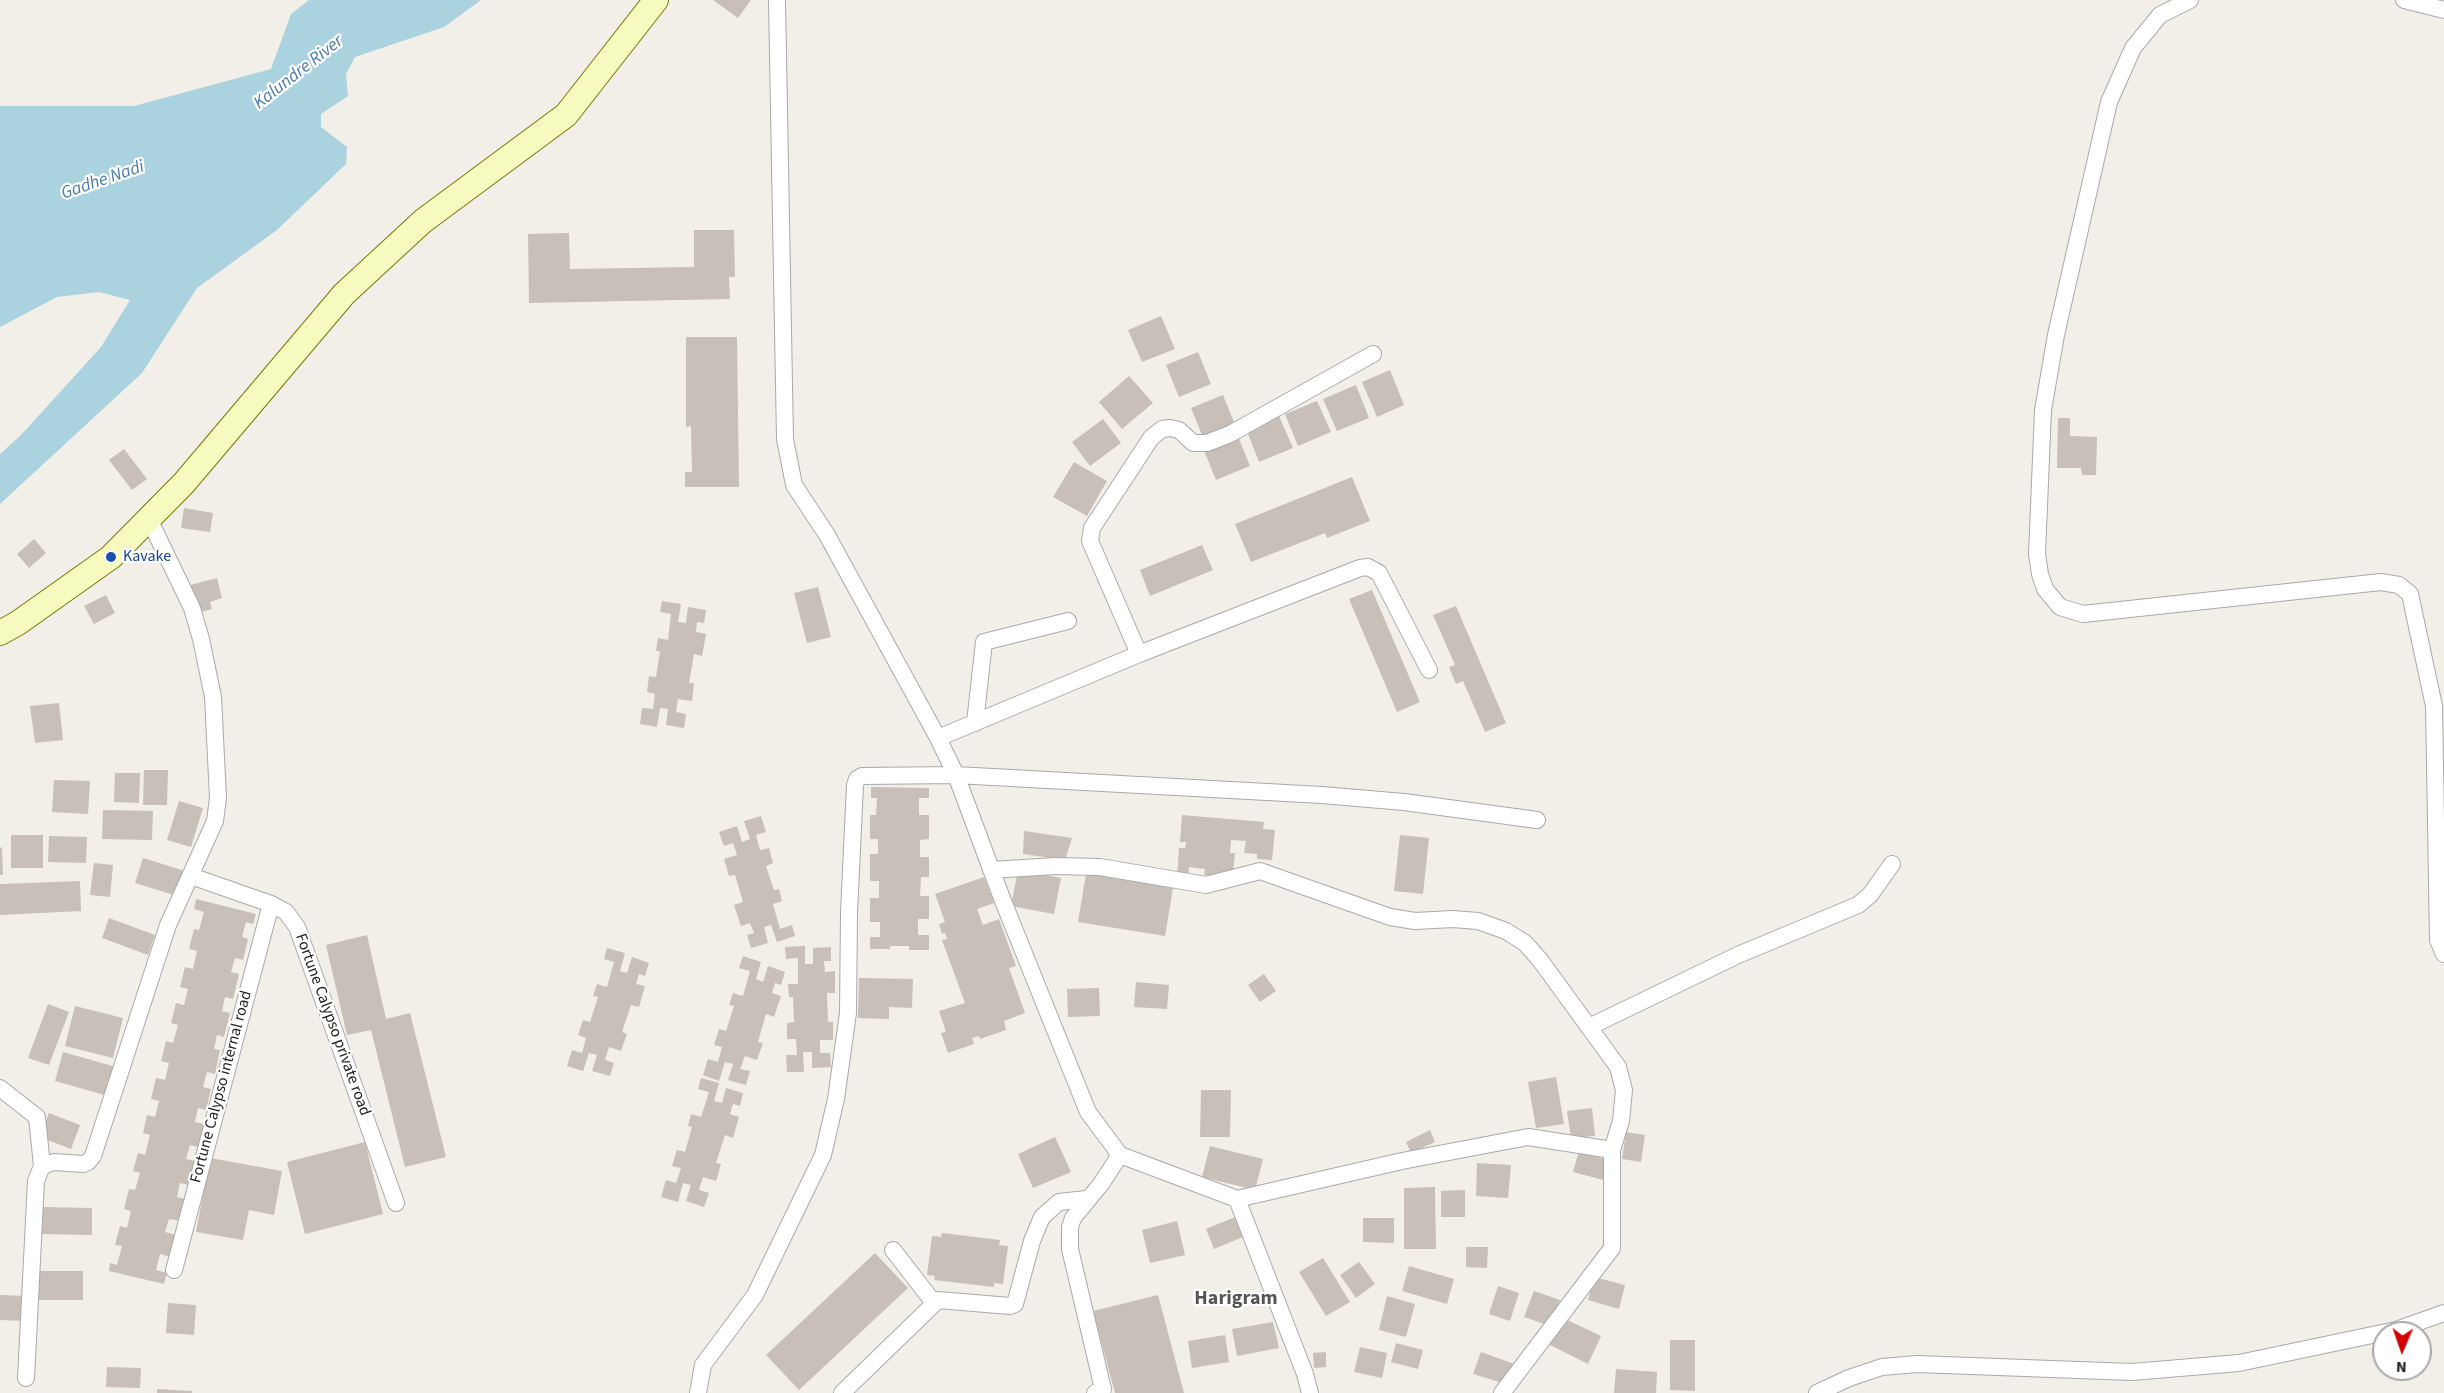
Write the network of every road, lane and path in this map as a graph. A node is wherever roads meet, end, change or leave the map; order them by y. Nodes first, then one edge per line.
1 (656, 0) edge
2 (777, 0) edge
3 (2190, 0) edge
4 (2404, 0) edge
5 (2444, 10) edge
6 (1373, 354) dead end
7 (149, 519) junction
8 (1068, 621) dead end
9 (0, 633) edge
10 (1139, 654) junction
11 (1429, 670) dead end
12 (975, 723) junction
13 (938, 738) junction
14 (956, 776) junction
15 (1537, 820) dead end
16 (1892, 864) dead end
17 (991, 870) junction
18 (191, 876) junction
19 (271, 904) junction
20 (2444, 954) edge
21 (1589, 1027) junction
22 (0, 1088) edge
23 (1612, 1150) junction
24 (1120, 1155) junction
25 (42, 1166) junction
26 (1086, 1199) junction
27 (1237, 1199) junction
28 (396, 1203) dead end
29 (893, 1250) dead end
30 (174, 1270) dead end
31 (934, 1303) junction
32 (2444, 1313) edge
33 (26, 1378) dead end
34 (1101, 1392) edge
35 (698, 1393) edge
36 (842, 1393) edge
37 (1310, 1393) edge
38 (1502, 1393) edge
39 (1817, 1393) edge

1 - 7 main road
2 - 13 street
3 - 20 street
4 - 5 street
6 - 10 street
7 - 9 main road
7 - 18 street
8 - 12 street
10 - 11 street
10 - 12 street
12 - 13 street
13 - 14 street
14 - 15 street
14 - 17 street
14 - 35 street
16 - 21 street
17 - 21 street
17 - 24 street
18 - 19 street, Fortune Calypso private road
18 - 25 street
19 - 28 street, Fortune Calypso private road
19 - 30 street, Fortune Calypso internal road
21 - 23 street
22 - 25 street
23 - 27 street
23 - 38 street
24 - 26 street
24 - 27 street
25 - 33 street
26 - 31 street
26 - 34 street
27 - 37 street
29 - 31 street
31 - 36 street
32 - 39 street

